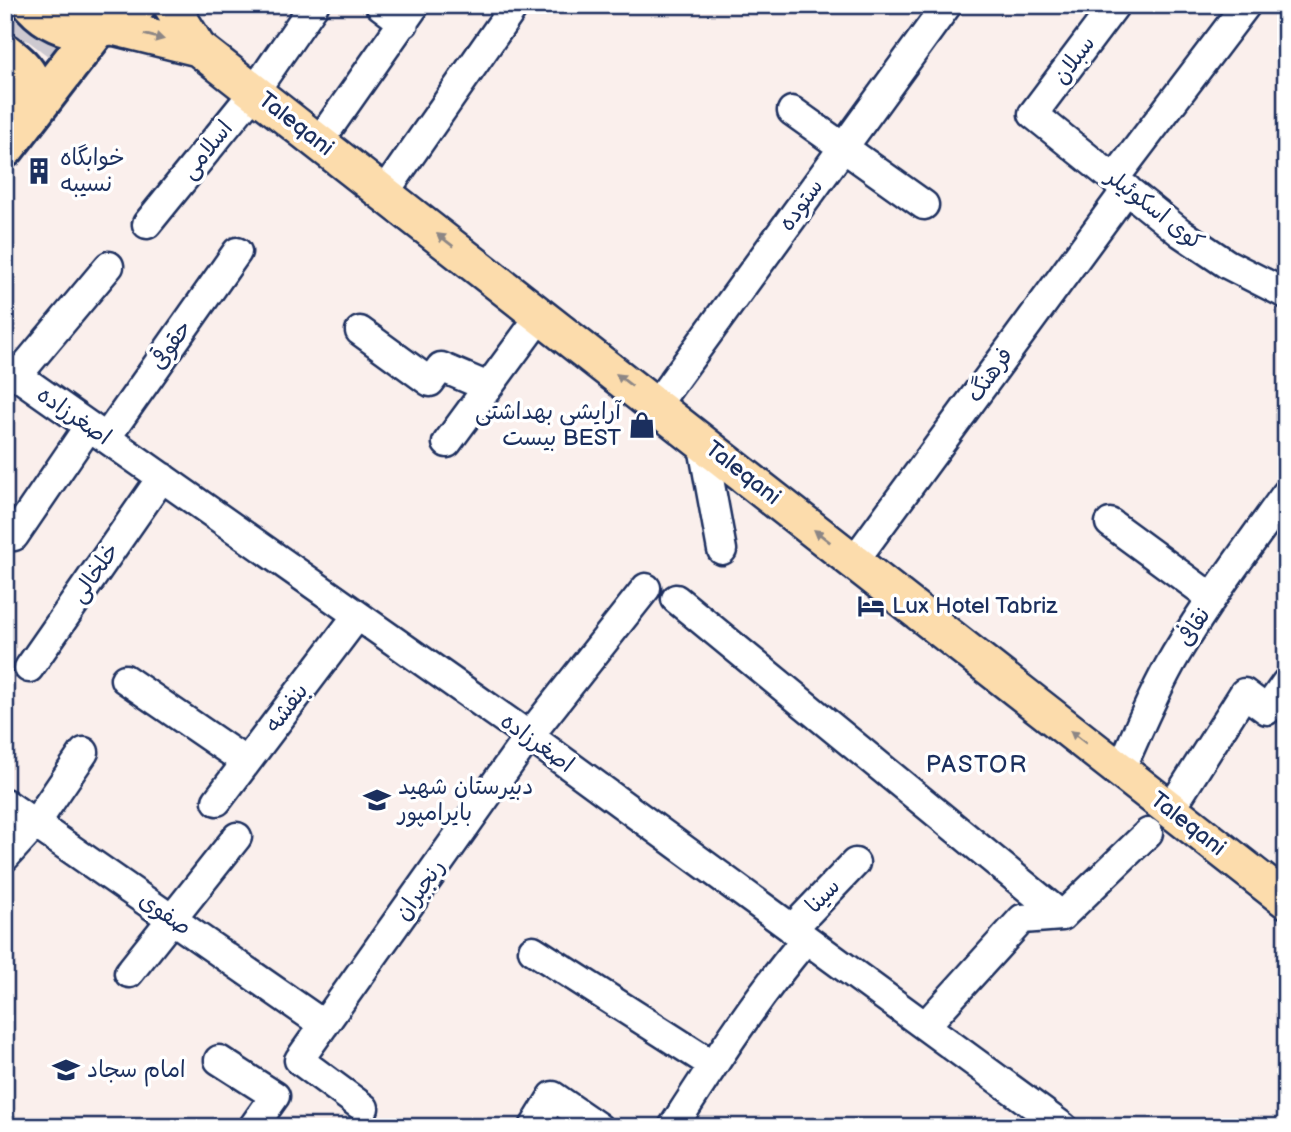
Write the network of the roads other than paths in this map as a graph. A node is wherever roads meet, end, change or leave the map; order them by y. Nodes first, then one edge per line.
1 (33, 5) edge
2 (170, 5) edge
3 (314, 5) edge
4 (380, 5) edge
5 (515, 5) edge
6 (947, 5) edge
7 (1115, 5) edge
8 (1246, 5) edge
9 (409, 14) edge
10 (114, 20) edge
11 (198, 48) junction
12 (5, 53) edge
13 (254, 92) junction
14 (792, 111) dead end
15 (32, 113) junction
16 (1033, 114) joint
17 (330, 126) dead end
18 (843, 146) junction
19 (5, 148) edge
20 (1120, 184) junction
21 (384, 193) junction
22 (924, 205) dead end
23 (147, 224) dead end
24 (237, 252) dead end
25 (108, 266) dead end
26 (1283, 287) edge
27 (541, 315) junction
28 (360, 331) dead end
29 (11, 371) edge
30 (488, 387) junction
31 (656, 405) junction
32 (98, 432) junction
33 (702, 441) junction
34 (447, 443) dead end
35 (162, 477) junction
36 (1286, 494) edge
37 (1110, 523) dead end
38 (14, 537) dead end
39 (722, 550) dead end
40 (853, 561) junction
41 (646, 588) dead end
42 (1212, 598) junction
43 (676, 599) dead end
44 (357, 616) junction
45 (29, 668) dead end
46 (125, 679) dead end
47 (1286, 683) edge
48 (528, 736) junction
49 (84, 752) dead end
50 (246, 762) junction
51 (1120, 771) junction
52 (217, 801) dead end
53 (5, 803) edge
54 (1159, 821) junction
55 (35, 824) junction
56 (237, 837) dead end
57 (5, 858) edge
58 (855, 863) dead end
59 (1286, 900) edge
60 (1062, 916) junction
61 (171, 919) junction
62 (799, 934) junction
63 (533, 950) dead end
64 (129, 973) dead end
65 (324, 1025) junction
66 (925, 1026) junction
67 (219, 1060) dead end
68 (713, 1065) junction
69 (364, 1108) dead end
70 (253, 1127) edge
71 (534, 1127) edge
72 (598, 1127) edge
73 (673, 1127) edge
74 (1063, 1127) edge

1 - 10 highway
2 - 11 main road, Taleqani
3 - 13 street, اسلامی
4 - 9 street
5 - 21 street
6 - 18 street, ستوده
7 - 16 street, سبلان
8 - 20 street, فرهنگ
9 - 17 street
10 -> 11 main road, Taleqani
10 - 15 highway
11 - 13 main road, Taleqani
12 - 15 highway
13 - 21 main road, Taleqani
13 - 23 street, اسلامی
14 - 18 street
15 - 19 highway
16 - 20 street, کوی اسکوئیلر
18 - 22 street
18 - 31 street, ستوده
20 - 26 street, کوی اسکوئیلر
20 - 40 street, فرهنگ
27 -> 21 main road, Taleqani
24 - 32 street, حقوقی
25 - 29 street
27 - 30 street
31 -> 27 main road, Taleqani
28 - 30 street
29 - 32 street, اصغرزاده
30 - 34 street
31 - 33 main road, Taleqani
32 - 35 street, اصغرزاده
32 - 38 street, حقوقی
33 - 39 street
40 -> 33 main road, Taleqani
35 - 44 street, اصغرزاده
35 - 45 street, خلخالی
36 - 42 street, نقافی
37 - 42 street
51 -> 40 main road, Taleqani
41 - 48 street, رنجبران
42 - 51 street, نقافی
43 - 60 street
44 - 48 street, اصغرزاده
44 - 50 street, بنفشه
46 - 50 street
47 - 54 street
48 - 62 street, اصغرزاده
48 - 65 street, رنجبران
49 - 55 street
50 - 52 street, بنفشه
51 - 54 main road, Taleqani
53 - 55 street, صفوی
54 - 59 main road, Taleqani
54 - 60 street
55 - 57 street
55 - 61 street, صفوی
56 - 61 street
58 - 62 street, سینا
60 - 66 street
61 - 64 street
61 - 65 street, صفوی
62 - 66 street, اصغرزاده
62 - 68 street
63 - 68 street
65 - 69 street, رنجبران
66 - 74 street, اصغرزاده
67 - 70 street
68 - 73 street
71 - 72 street

